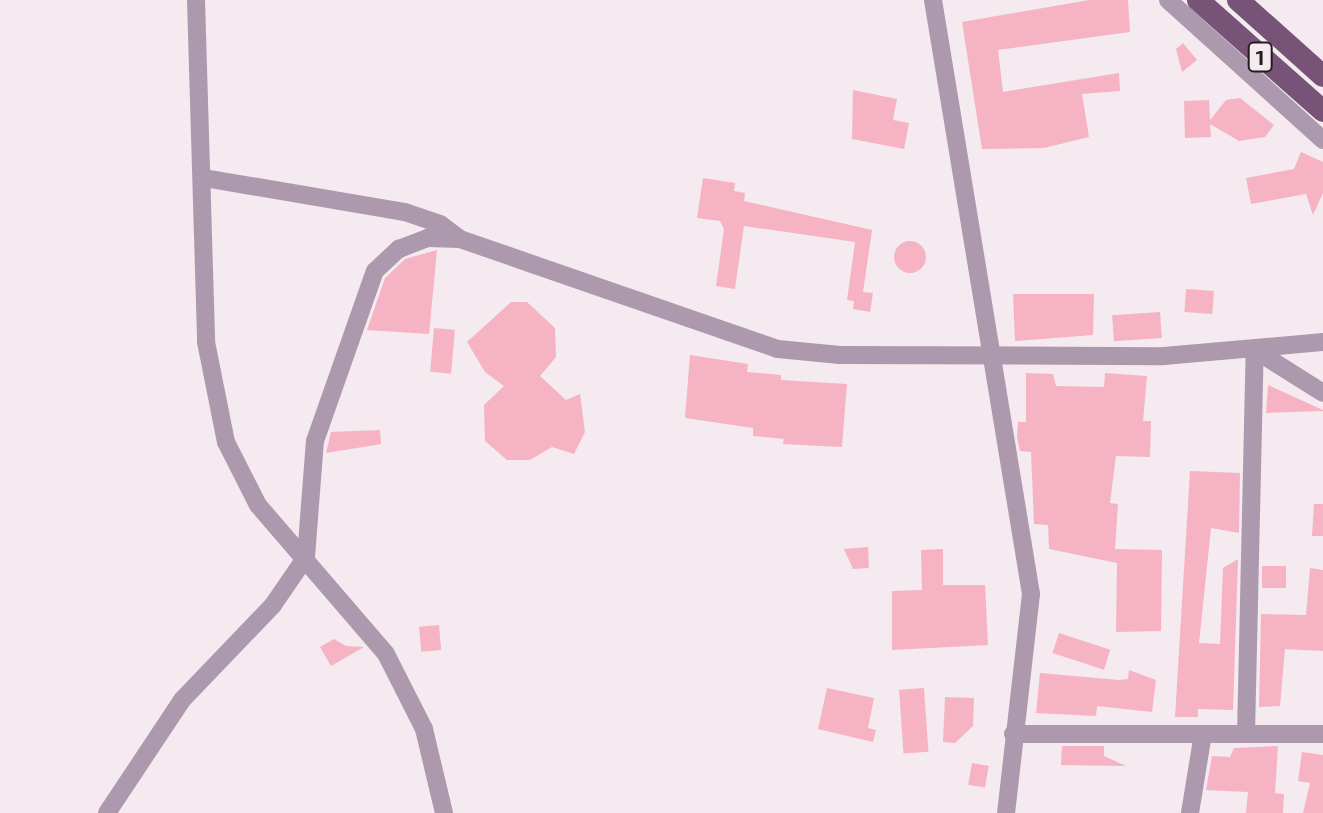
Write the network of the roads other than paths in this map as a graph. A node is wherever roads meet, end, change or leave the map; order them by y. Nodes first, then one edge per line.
1 (196, 0) edge
2 (933, 0) edge
3 (1168, 0) edge
4 (1198, 0) edge
5 (1238, 0) edge
6 (1323, 76) edge
7 (1323, 111) edge
8 (1323, 140) edge
9 (204, 178) junction
10 (460, 239) junction
11 (1323, 342) edge
12 (1255, 350) junction
13 (992, 353) junction
14 (1323, 393) edge
15 (306, 557) junction
16 (1013, 734) junction
17 (1203, 734) junction
18 (1246, 734) junction
19 (1323, 734) edge
20 (107, 813) edge
21 (444, 813) edge
22 (1006, 813) edge
23 (1190, 813) edge

1 - 9 street
2 - 13 street
3 - 8 street
4 - 7 main road, 1
5 - 6 main road, 1
9 - 10 street
9 - 15 street
10 - 13 street
10 - 15 street
11 - 12 street
12 - 13 street
12 - 14 street
12 - 18 street
13 - 16 street
15 - 20 street
15 - 21 street
16 - 17 street
16 - 22 street
17 - 18 street
17 - 23 street
18 - 19 street

